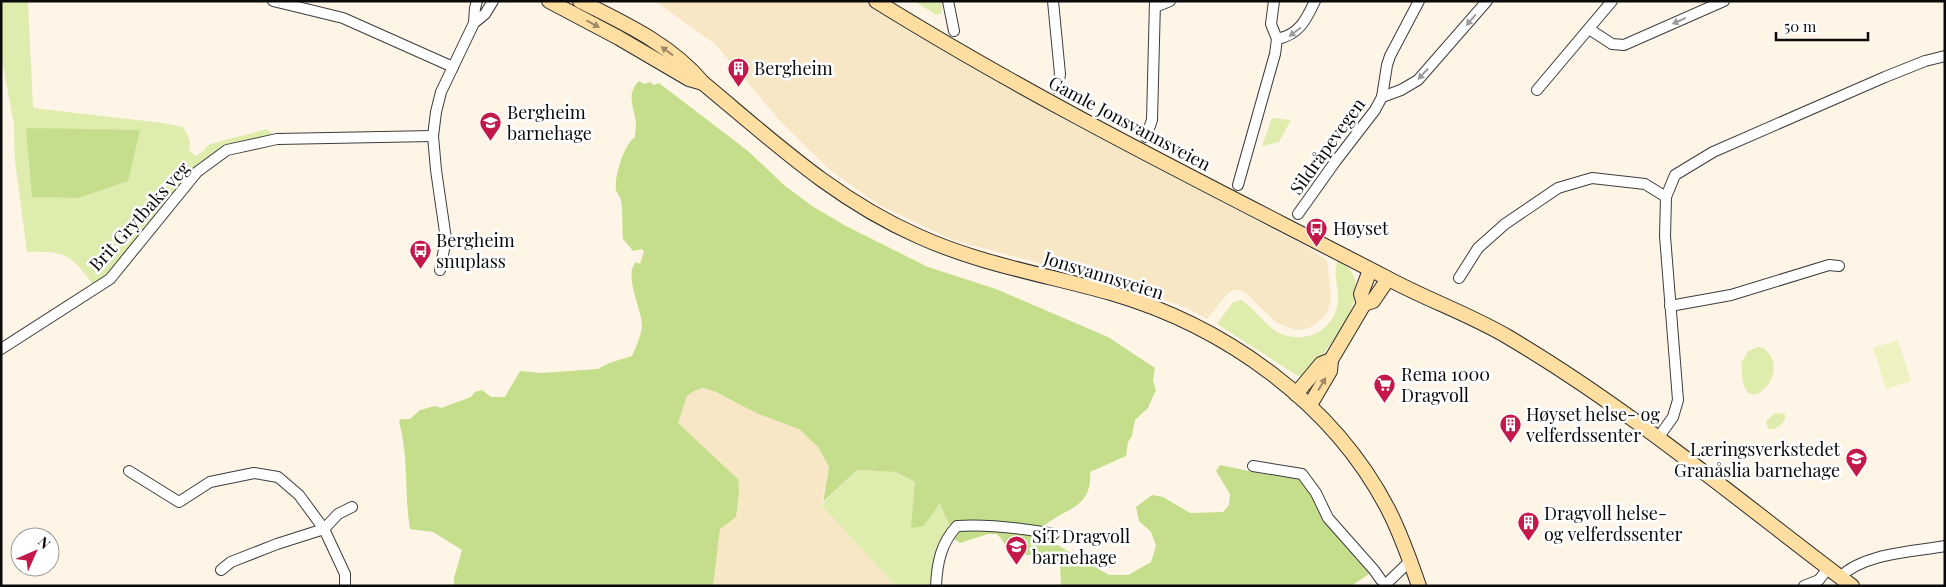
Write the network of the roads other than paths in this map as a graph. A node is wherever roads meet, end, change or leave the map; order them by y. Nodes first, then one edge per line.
1 (274, 1) edge
2 (477, 1) edge
3 (493, 1) edge
4 (549, 1) edge
5 (580, 1) edge
6 (876, 1) edge
7 (948, 1) edge
8 (1053, 1) edge
9 (1170, 1) edge
10 (1274, 1) edge
11 (1315, 1) edge
12 (1419, 1) edge
13 (1488, 1) edge
14 (1612, 1) edge
15 (1724, 1) edge
16 (1155, 4) edge
17 (474, 23) junction
18 (1589, 29) junction
19 (954, 31) dead end
20 (1277, 39) junction
21 (1945, 56) edge
22 (453, 67) junction
23 (703, 83) junction
24 (1056, 88) dead end
25 (1537, 90) dead end
26 (1382, 97) junction
27 (433, 136) junction
28 (1146, 137) dead end
29 (1238, 186) dead end
30 (1666, 197) junction
31 (1298, 214) dead end
32 (1839, 266) dead end
33 (440, 270) dead end
34 (1370, 270) junction
35 (1459, 278) dead end
36 (1388, 279) junction
37 (1364, 304) junction
38 (1670, 306) junction
39 (1, 349) edge
40 (1331, 360) junction
41 (1296, 394) junction
42 (1310, 405) junction
43 (1658, 438) junction
44 (1253, 466) dead end
45 (129, 471) dead end
46 (352, 507) dead end
47 (324, 529) junction
48 (1054, 534) dead end
49 (1945, 546) edge
50 (1410, 561) junction
51 (1828, 568) junction
52 (220, 570) dead end
53 (1840, 577) junction
54 (1382, 583) edge
55 (1810, 585) edge
56 (345, 586) edge
57 (936, 586) edge
58 (1418, 586) edge
59 (1852, 586) edge

1 - 22 street
2 - 17 street
3 - 17 street
4 -> 23 street, Jonsvannsveien
23 -> 5 street, Jonsvannsveien
6 - 34 street, Gamle Jonsvannsveien
7 - 19 street
8 - 24 street
9 - 16 street
10 - 20 street
11 -> 20 street
12 - 26 street, Sildråpevegen
13 -> 26 street, Sildråpevegen
14 - 18 street
15 -> 18 street
16 - 28 street
17 - 22 street
18 - 25 street
20 - 29 street
21 - 30 street
22 - 27 street
23 - 41 street, Jonsvannsveien
26 - 31 street, Sildråpevegen
27 - 33 street
27 - 39 street, Brit Grytbaks veg
30 - 35 street
30 - 38 street
32 - 38 street
34 - 36 street, Gamle Jonsvannsveien
34 - 37 street
36 - 37 street
36 - 43 street, Gamle Jonsvannsveien
37 - 40 street
38 - 43 street
40 - 41 street
42 -> 40 street
41 - 42 street, Jonsvannsveien
42 - 50 street, Jonsvannsveien
43 - 51 street, Gamle Jonsvannsveien
44 - 54 street
45 - 47 street
46 - 47 street
47 - 52 street
47 - 56 street
48 - 57 street
49 - 53 street
50 - 54 street
50 - 58 street, Jonsvannsveien
51 - 53 street, Gamle Jonsvannsveien
51 - 55 street
53 - 59 street, Gamle Jonsvannsveien

